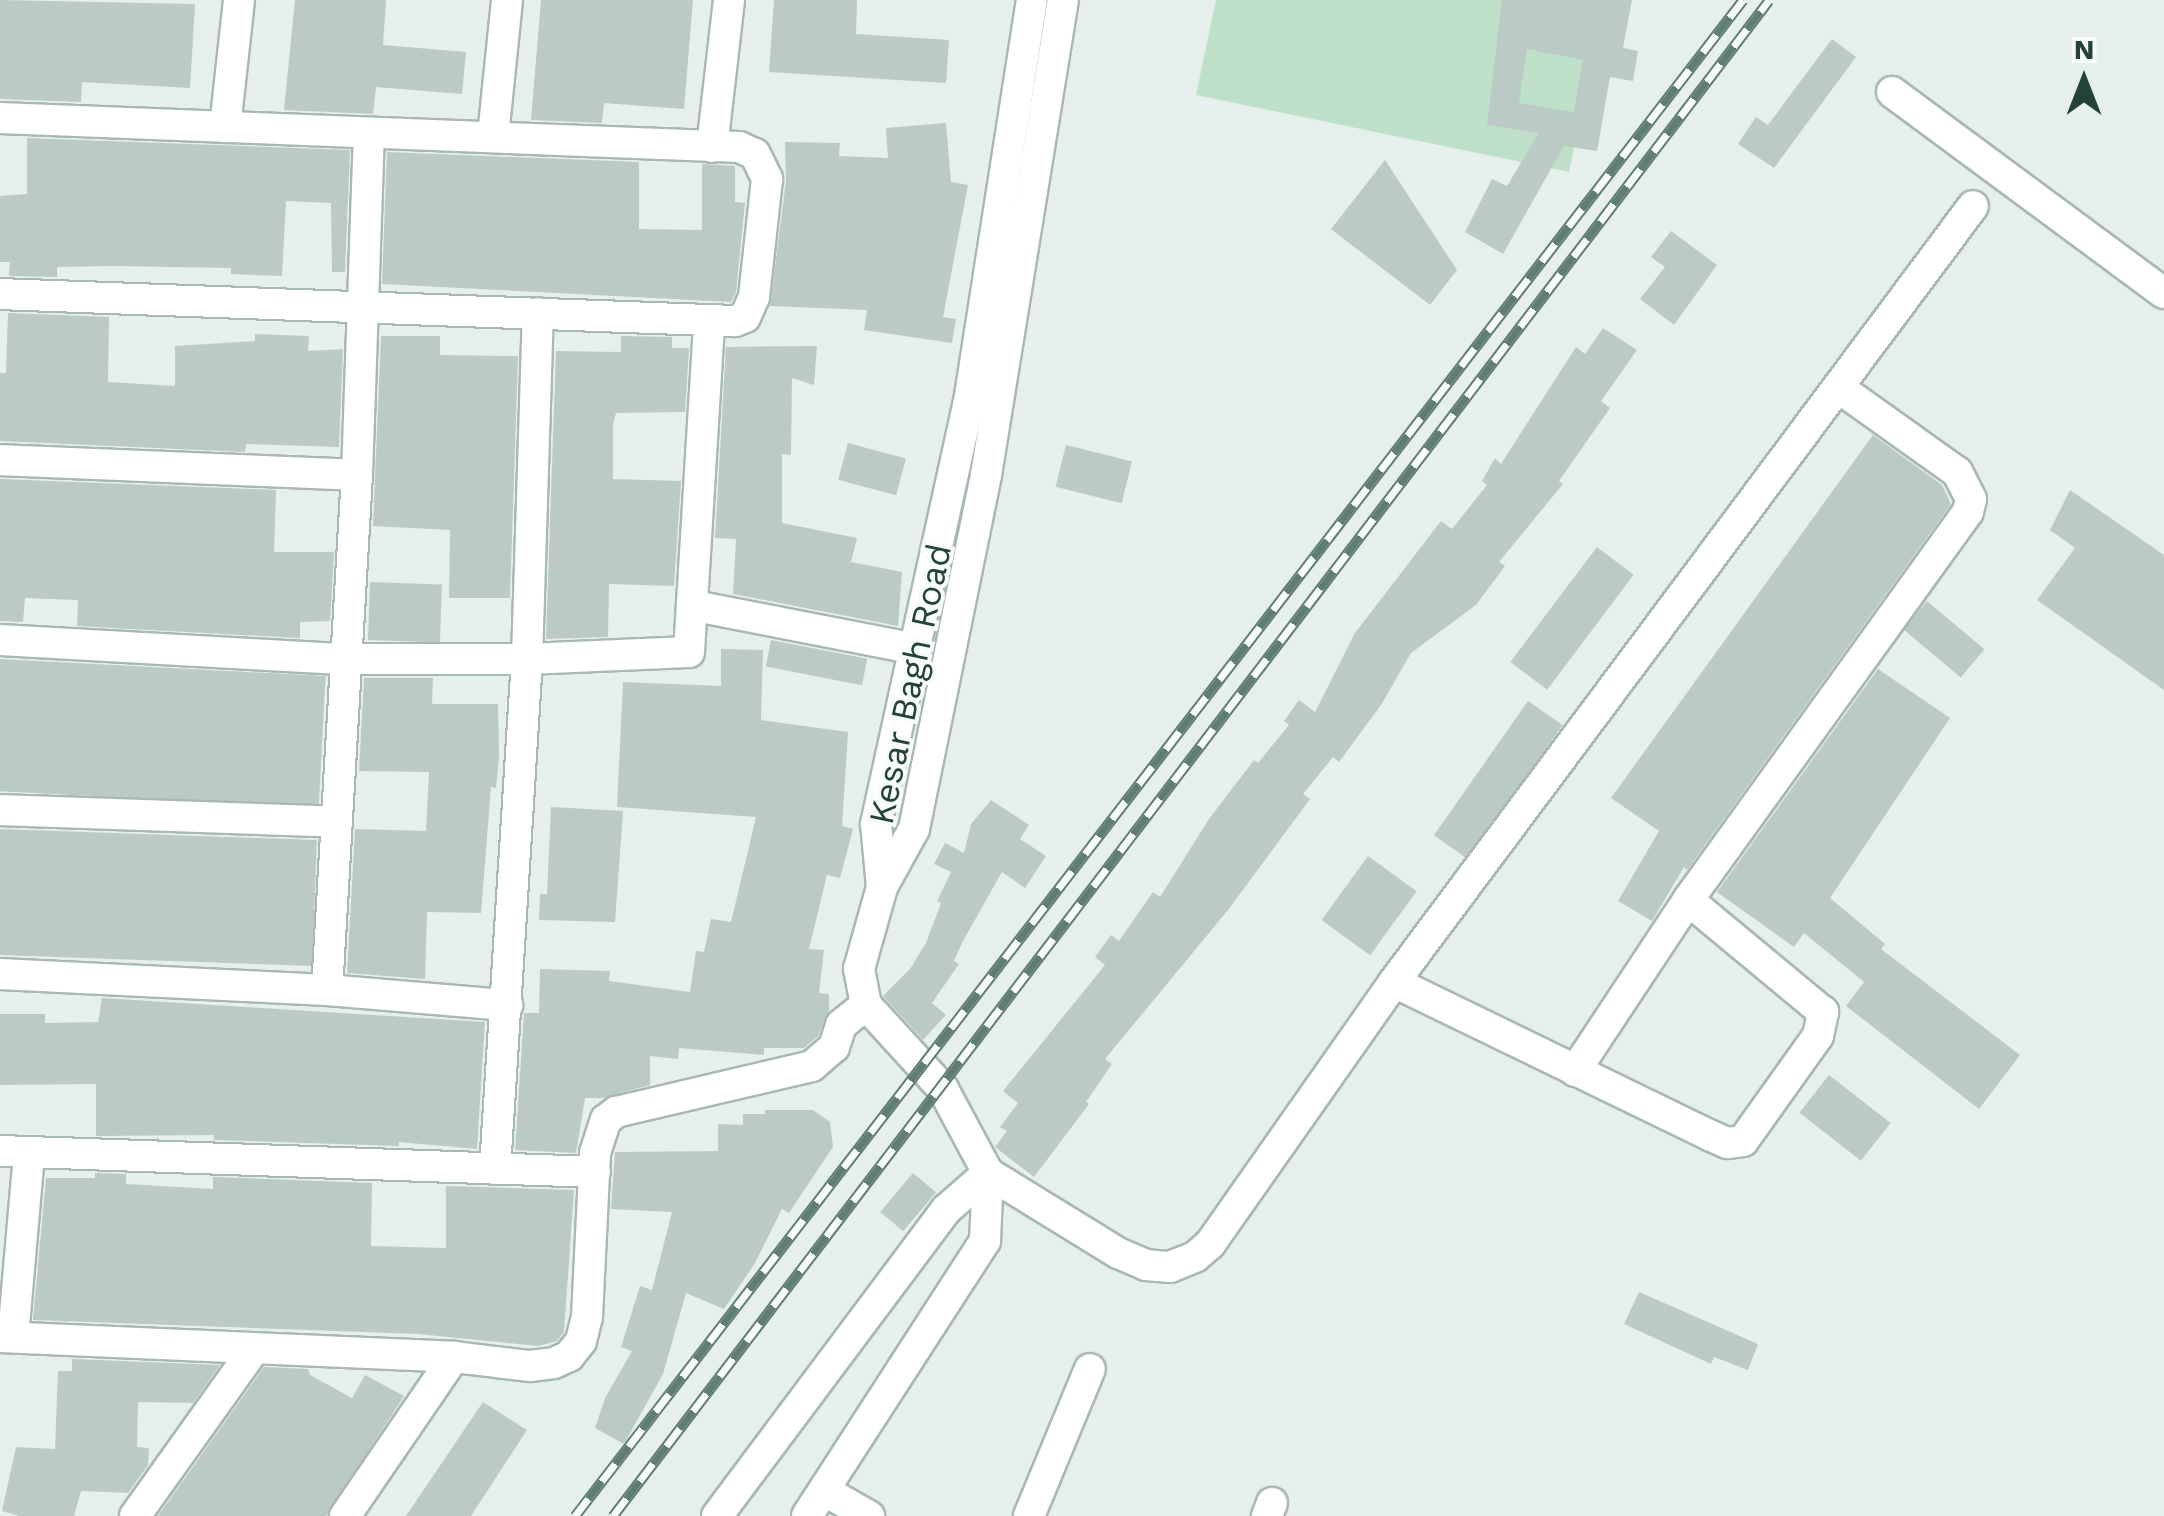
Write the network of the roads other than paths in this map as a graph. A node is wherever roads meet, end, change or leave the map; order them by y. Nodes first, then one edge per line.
1 (240, 0) edge
2 (507, 0) edge
3 (729, 0) edge
4 (1032, 0) edge
5 (1063, 0) edge
6 (1892, 92) dead end
7 (0, 118) edge
8 (225, 126) junction
9 (369, 134) junction
10 (493, 136) junction
11 (712, 147) junction
12 (1974, 206) dead end
13 (2164, 293) edge
14 (0, 294) edge
15 (363, 305) junction
16 (538, 312) junction
17 (709, 322) junction
18 (1838, 386) junction
19 (0, 460) edge
20 (357, 475) junction
21 (695, 606) junction
22 (0, 640) edge
23 (917, 648) junction
24 (344, 658) junction
25 (527, 658) junction
26 (0, 810) edge
27 (337, 822) junction
28 (882, 887) junction
29 (1688, 900) junction
30 (0, 974) edge
31 (1394, 982) junction
32 (326, 990) junction
33 (508, 1005) junction
34 (866, 1006) junction
35 (1575, 1071) junction
36 (15, 1152) edge
37 (494, 1169) junction
38 (595, 1172) junction
39 (988, 1173) junction
40 (6, 1336) edge
41 (255, 1348) junction
42 (454, 1357) junction
43 (1090, 1369) dead end
44 (825, 1491) junction
45 (134, 1516) edge
46 (346, 1516) edge
47 (717, 1516) edge
48 (807, 1516) edge
49 (869, 1516) edge
50 (1029, 1516) edge

1 - 8 street
2 - 10 street
3 - 11 street
4 - 23 street, Kesar Bagh Road
5 - 28 street
6 - 13 street
7 - 8 street
8 - 9 street
9 - 10 street
9 - 15 street
10 - 11 street
11 - 17 street
12 - 18 street
14 - 15 street
15 - 16 street
15 - 20 street
16 - 17 street
16 - 25 street
17 - 21 street
18 - 29 street
18 - 31 street
19 - 20 street
20 - 24 street
21 - 23 street
21 - 25 street
22 - 24 street
23 - 28 street, Kesar Bagh Road
24 - 25 street
24 - 27 street
25 - 33 street
26 - 27 street
27 - 32 street
28 - 34 street, Kesar Bagh Road
29 - 35 street
29 - 35 street
30 - 32 street
31 - 35 street
31 - 39 street
32 - 33 street
33 - 37 street
34 - 38 street
34 - 39 street
36 - 37 street
36 - 40 street
37 - 38 street
38 - 42 street
39 - 44 street
39 - 47 street
40 - 41 street
41 - 42 street
41 - 45 street
42 - 46 street
43 - 50 street
44 - 48 street
44 - 49 street

